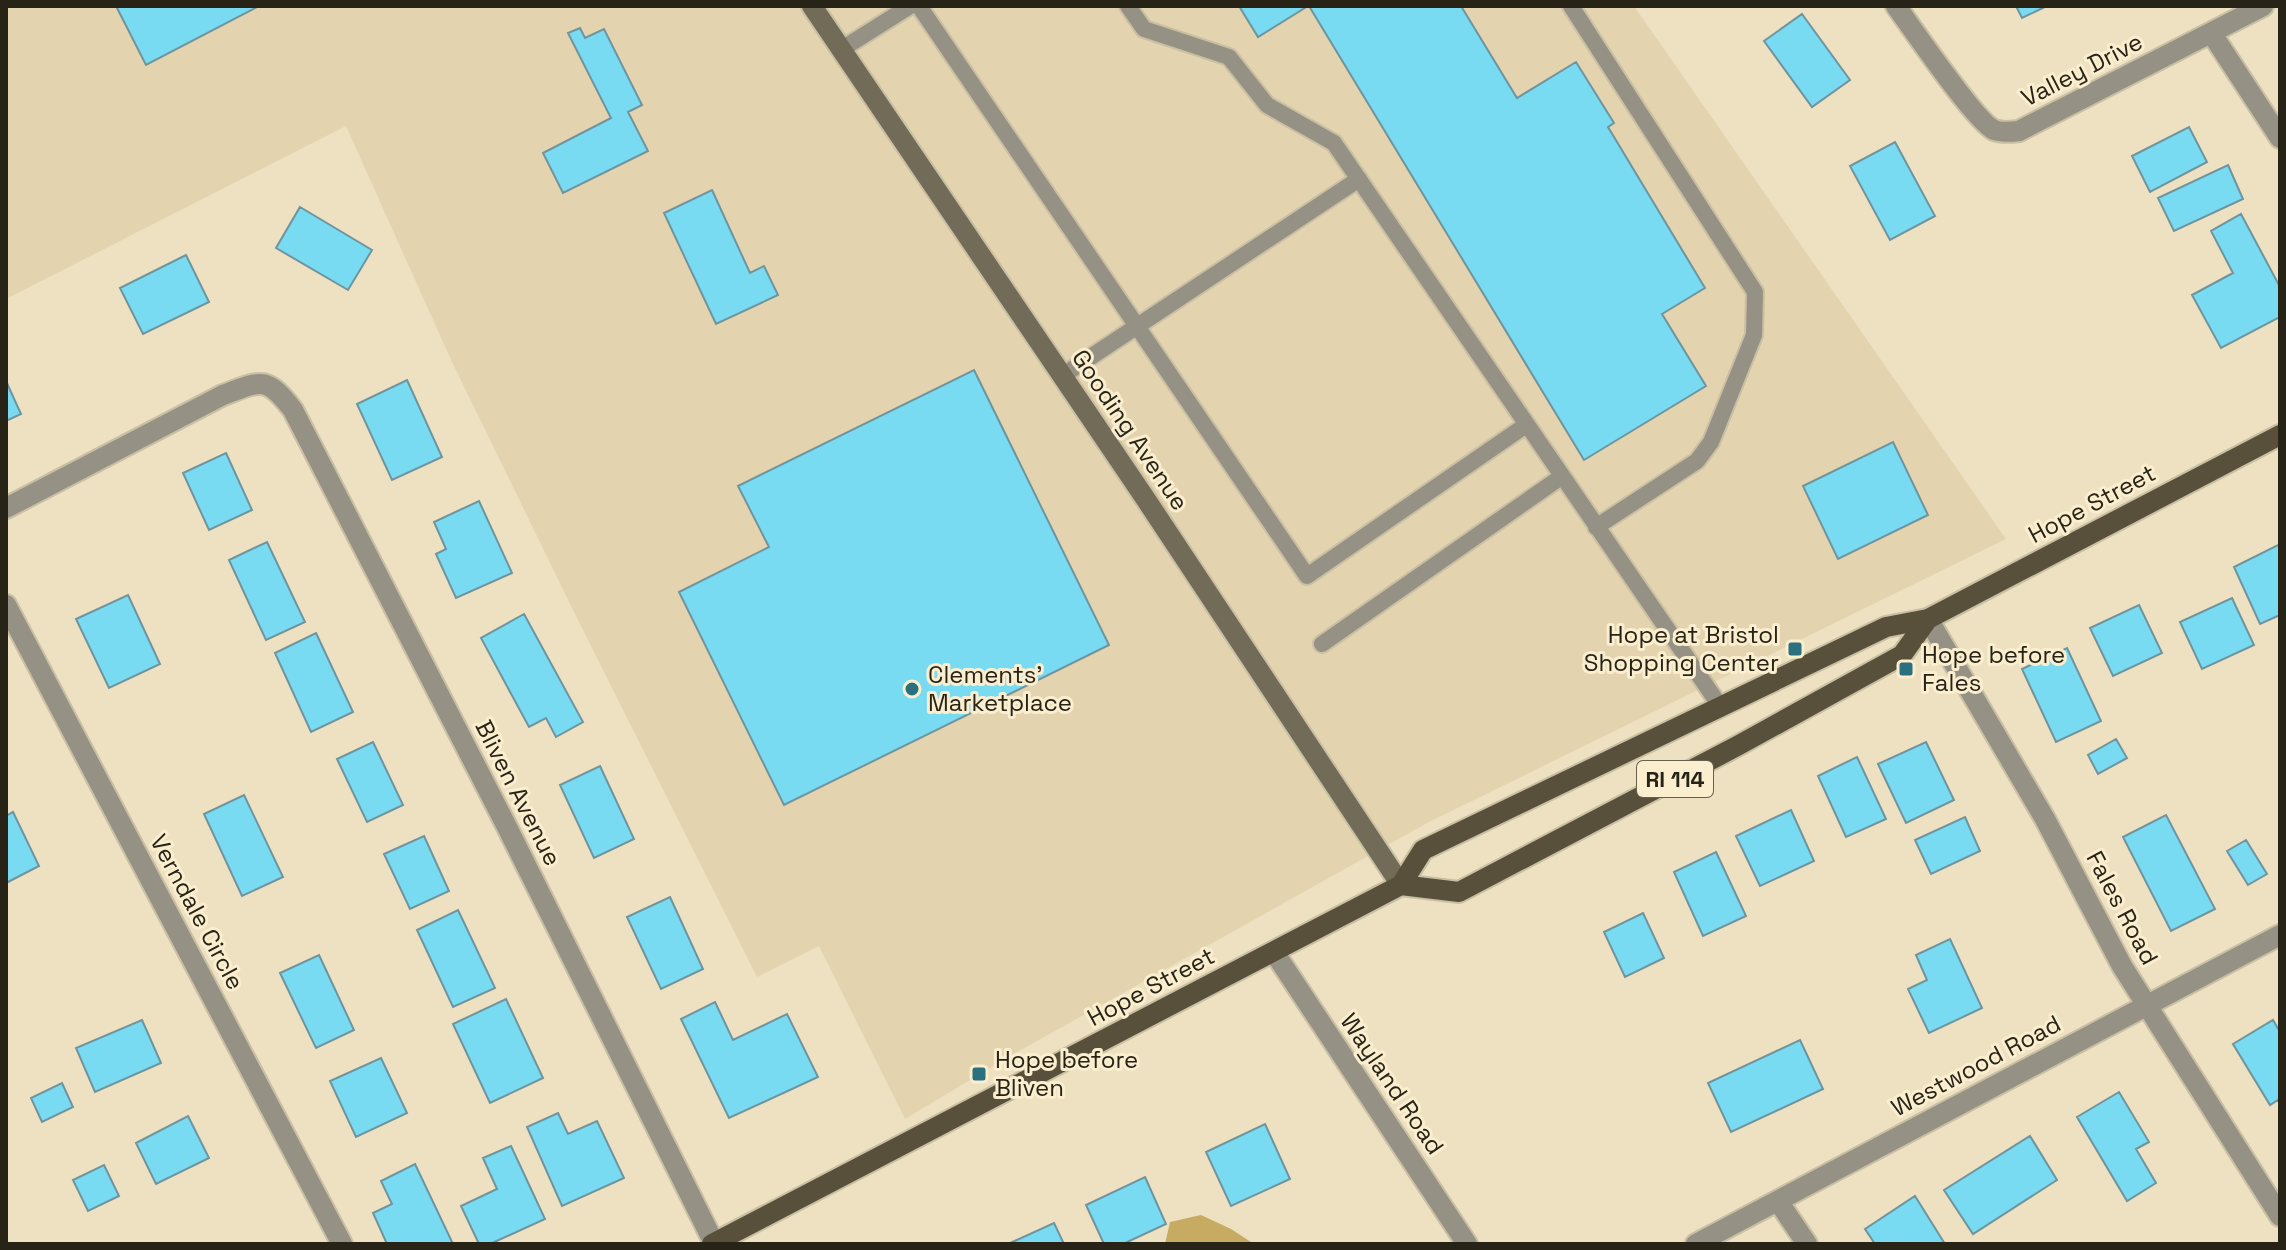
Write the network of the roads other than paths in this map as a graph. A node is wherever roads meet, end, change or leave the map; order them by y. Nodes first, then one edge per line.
1 (812, 6) edge
2 (910, 6) edge
3 (919, 6) edge
4 (1128, 6) edge
5 (1571, 6) edge
6 (1896, 6) edge
7 (2263, 6) edge
8 (2212, 34) junction
9 (842, 49) junction
10 (2280, 138) edge
11 (1359, 179) junction
12 (1138, 327) junction
13 (1062, 376) junction
14 (1526, 425) junction
15 (2280, 435) edge
16 (1561, 477) junction
17 (6, 508) edge
18 (1596, 527) junction
19 (6, 605) edge
20 (1928, 619) junction
21 (1322, 644) dead end
22 (1720, 706) junction
23 (1401, 885) junction
24 (2280, 935) edge
25 (1274, 952) junction
26 (2147, 1007) junction
27 (1778, 1201) junction
28 (2280, 1216) edge
29 (713, 1243) edge
30 (342, 1244) edge
31 (1467, 1244) edge
32 (1696, 1244) edge
33 (1807, 1244) edge

1 - 9 main road, Gooding Avenue
2 - 9 lane
3 - 12 lane
4 - 11 lane
5 - 18 lane
6 - 8 street, Valley Drive
7 - 8 street, Valley Drive
8 - 10 street
9 - 13 main road, Gooding Avenue
11 - 12 lane
11 - 14 lane
12 - 13 lane
12 - 14 lane
13 - 23 main road, Gooding Avenue
14 - 16 lane
15 - 20 main road, Hope Street / RI 114
16 - 18 lane
16 - 21 lane
17 - 29 street, Bliven Avenue
18 - 22 lane
19 - 30 street, Verndale Circle
20 - 22 main road, Hope Street / RI 114
20 - 23 main road, Hope Street / RI 114
20 - 26 street, Fales Road
22 - 23 main road, Hope Street / RI 114
23 - 25 main road, Hope Street
24 - 26 street, Westwood Road
25 - 29 main road, Hope Street
25 - 31 street, Wayland Road
26 - 27 street, Westwood Road
26 - 28 street, Fales Road
27 - 32 street, Westwood Road
27 - 33 street

